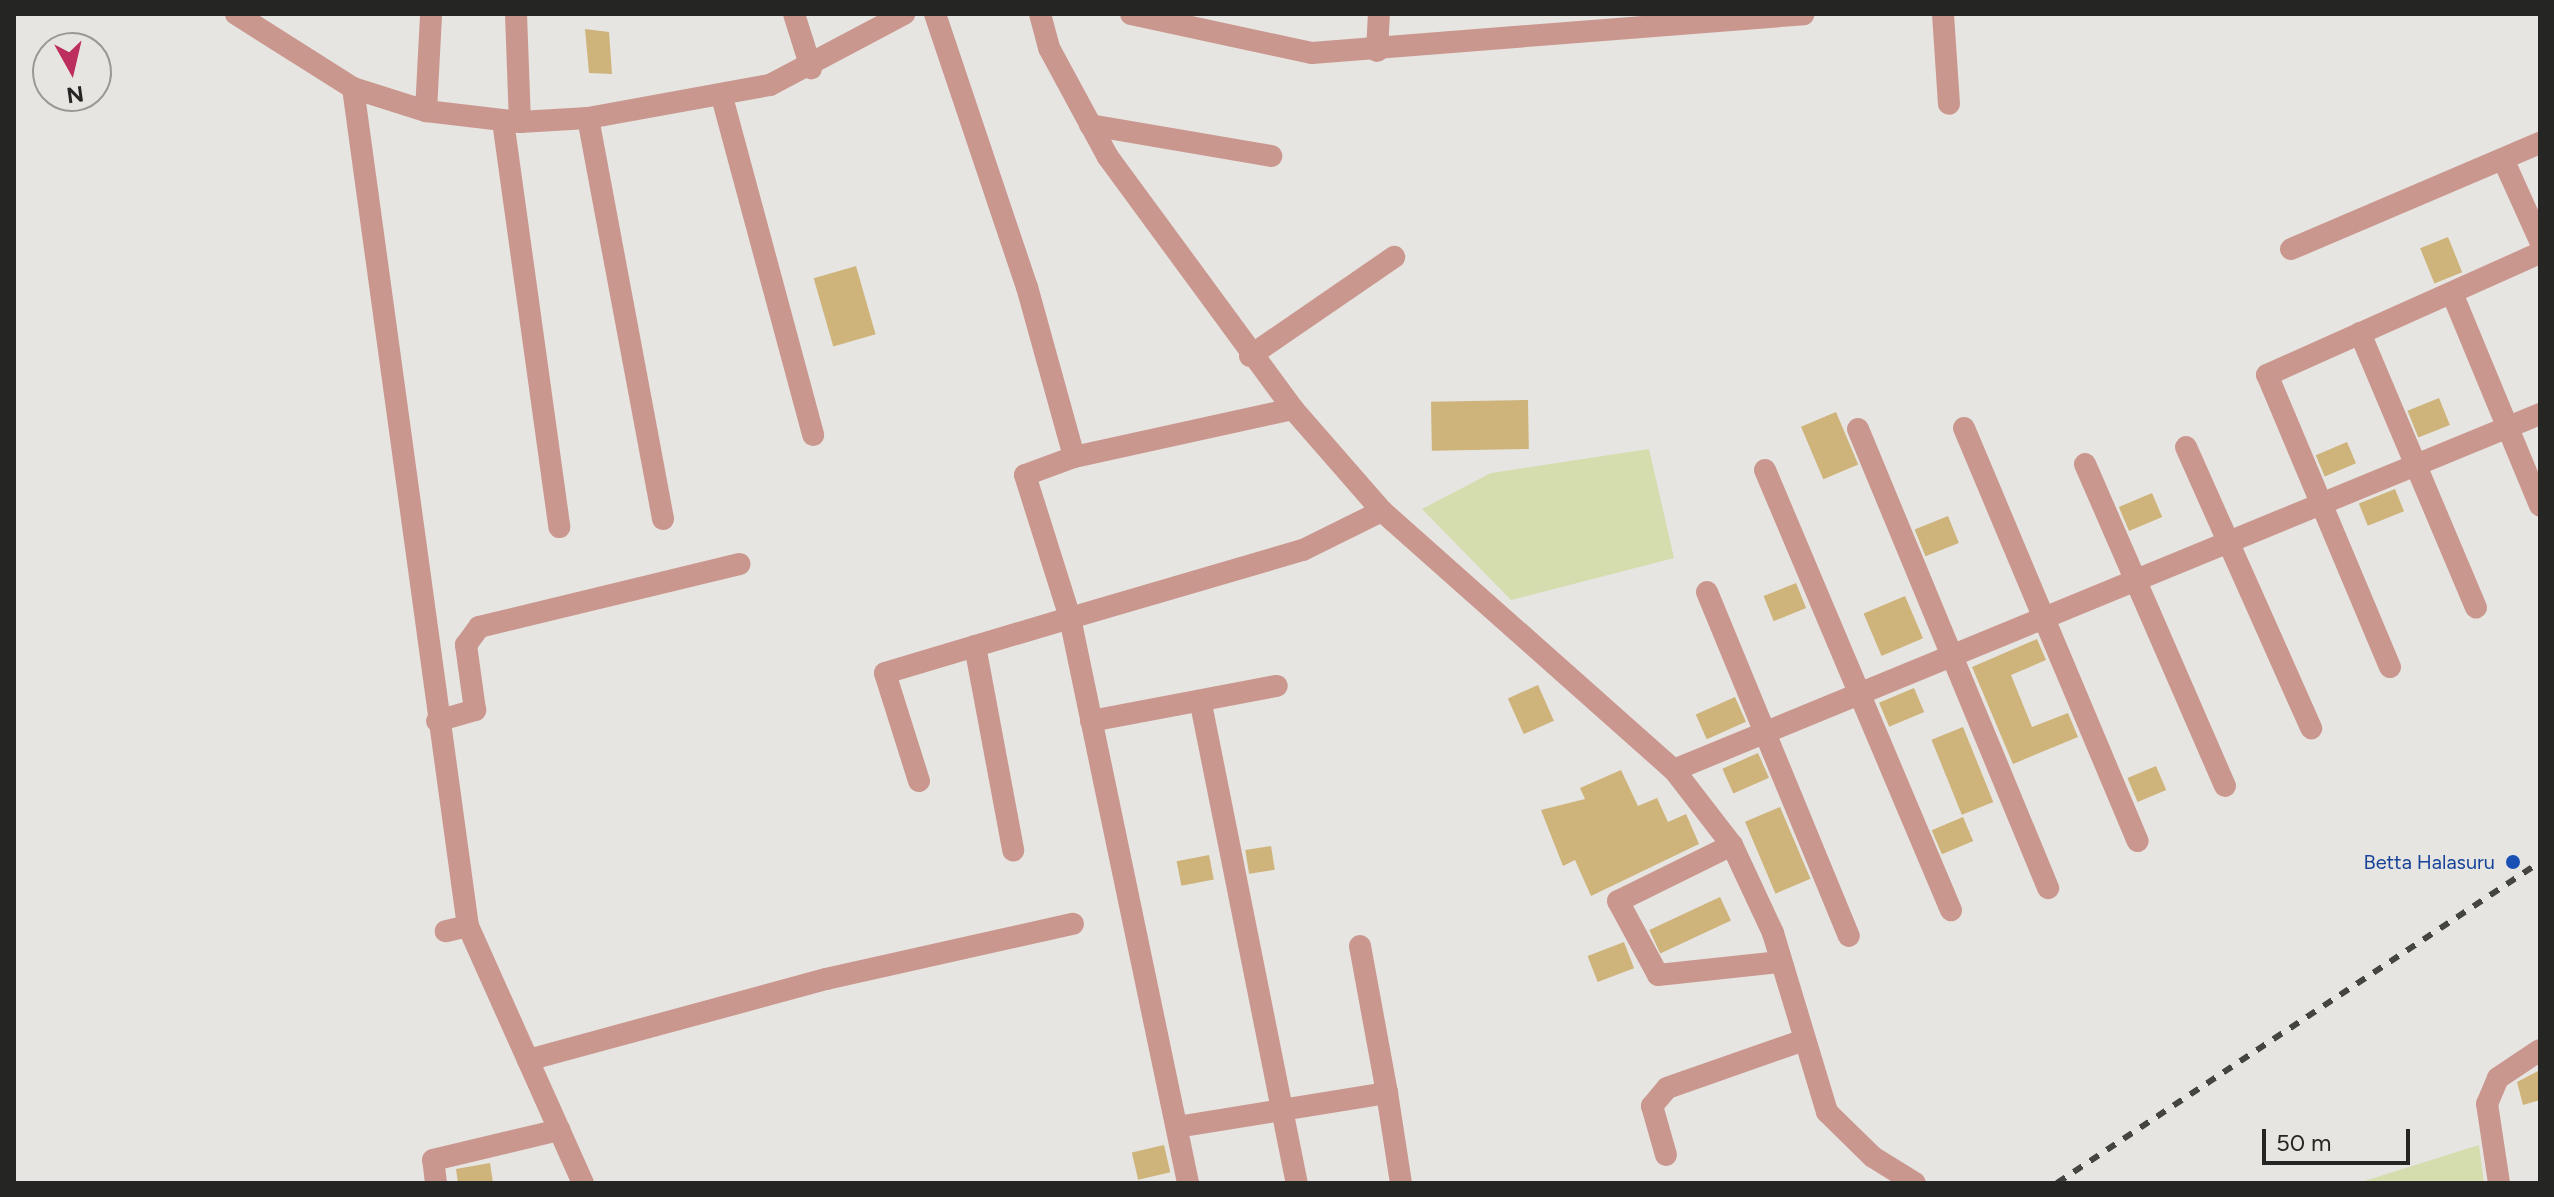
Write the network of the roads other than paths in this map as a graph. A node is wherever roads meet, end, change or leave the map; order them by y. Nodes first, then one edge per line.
1 (236, 14) edge
2 (431, 14) edge
3 (516, 14) edge
4 (794, 14) edge
5 (904, 14) edge
6 (935, 14) edge
7 (1040, 14) edge
8 (1131, 14) edge
9 (1379, 14) edge
10 (1803, 14) edge
11 (1943, 14) edge
12 (1377, 51) junction
13 (811, 68) junction
14 (353, 88) junction
15 (722, 97) junction
16 (1949, 104) dead end
17 (426, 111) junction
18 (588, 118) junction
19 (511, 122) junction
20 (1090, 125) junction
21 (2540, 143) edge
22 (1271, 156) dead end
23 (2503, 159) junction
24 (2540, 241) edge
25 (2291, 249) dead end
26 (2540, 253) edge
27 (1394, 257) dead end
28 (2452, 293) junction
29 (2360, 333) junction
30 (1250, 356) junction
31 (1293, 409) junction
32 (2540, 414) edge
33 (2510, 426) junction
34 (1964, 428) dead end
35 (1858, 429) dead end
36 (813, 435) dead end
37 (2186, 447) dead end
38 (1074, 457) junction
39 (2420, 463) junction
40 (2085, 464) dead end
41 (1765, 470) dead end
42 (2540, 505) edge
43 (2321, 506) junction
44 (1382, 511) junction
45 (663, 519) dead end
46 (559, 527) dead end
47 (2232, 540) junction
48 (740, 564) dead end
49 (2132, 578) junction
50 (1707, 592) dead end
51 (2476, 607) dead end
52 (2042, 617) junction
53 (1070, 618) junction
54 (975, 646) junction
55 (1952, 656) junction
56 (2390, 667) dead end
57 (1277, 686) dead end
58 (1862, 694) junction
59 (1201, 704) junction
60 (437, 721) junction
61 (1091, 721) junction
62 (2311, 728) dead end
63 (1763, 735) junction
64 (1674, 770) junction
65 (919, 781) dead end
66 (2225, 786) dead end
67 (2138, 841) dead end
68 (1732, 845) junction
69 (1013, 850) dead end
70 (2048, 888) dead end
71 (1951, 910) dead end
72 (1073, 924) dead end
73 (1849, 936) dead end
74 (1360, 946) dead end
75 (1780, 962) junction
76 (1801, 1041) junction
77 (2540, 1050) edge
78 (528, 1060) junction
79 (1387, 1093) junction
80 (1283, 1109) junction
81 (1177, 1127) junction
82 (559, 1130) junction
83 (1666, 1155) dead end
84 (436, 1183) edge
85 (583, 1183) edge
86 (1188, 1183) edge
87 (1297, 1183) edge
88 (1401, 1183) edge
89 (1915, 1183) edge
90 (2499, 1183) edge

1 - 14 street
2 - 17 street
3 - 19 street
4 - 13 street
5 - 13 street
6 - 38 street
7 - 20 street
8 - 12 street
9 - 12 street
10 - 12 street
11 - 16 street
13 - 15 street
14 - 17 street
14 - 60 street
15 - 18 street
15 - 36 street
17 - 19 street
18 - 19 street
18 - 45 street
19 - 46 street
20 - 22 street
20 - 30 street
21 - 23 street
23 - 24 street
23 - 25 street
26 - 28 street
27 - 30 street
28 - 29 street
28 - 33 street
29 - 39 street
29 - 43 street
30 - 31 street
31 - 38 street
31 - 44 street
32 - 33 street
33 - 39 street
33 - 42 street
34 - 52 street
35 - 55 street
37 - 47 street
38 - 53 street
39 - 43 street
39 - 51 street
40 - 49 street
41 - 58 street
43 - 47 street
43 - 56 street
44 - 53 street
44 - 64 street
47 - 49 street
47 - 62 street
48 - 60 street
49 - 52 street
49 - 66 street
50 - 63 street
52 - 55 street
52 - 67 street
53 - 54 street
53 - 61 street
54 - 65 street
54 - 69 street
55 - 58 street
55 - 70 street
57 - 59 street
58 - 63 street
58 - 71 street
59 - 61 street
59 - 80 street
60 - 78 street
61 - 81 street
63 - 64 street
63 - 73 street
64 - 68 street
68 - 75 street
68 - 75 street
72 - 78 street
74 - 79 street
75 - 76 street
76 - 83 street
76 - 89 street
77 - 90 street
78 - 82 street
79 - 80 street
79 - 88 street
80 - 81 street
80 - 87 street
81 - 86 street
82 - 84 street
82 - 85 street

